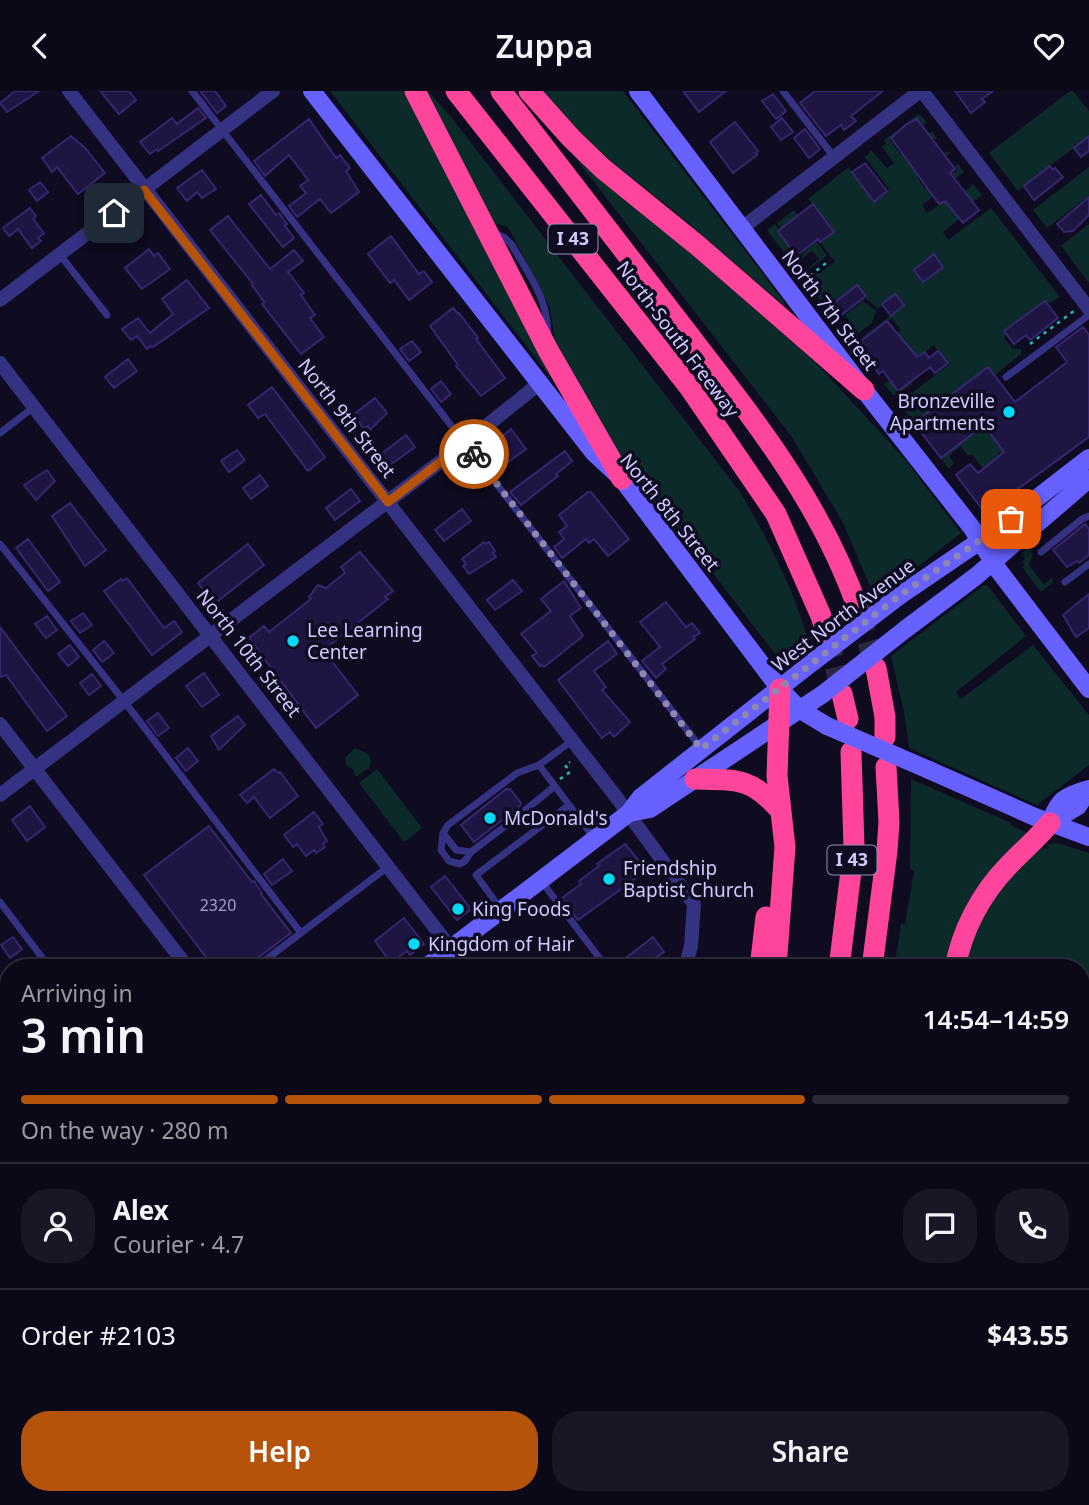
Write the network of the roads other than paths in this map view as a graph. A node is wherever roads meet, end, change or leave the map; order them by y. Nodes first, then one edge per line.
1 (69, 91) edge
2 (192, 91) edge
3 (273, 91) edge
4 (312, 91) edge
5 (415, 91) edge
6 (456, 91) edge
7 (501, 91) edge
8 (529, 91) edge
9 (638, 91) edge
10 (783, 91) edge
11 (921, 91) edge
12 (222, 130) junction
13 (834, 158) junction
14 (144, 190) junction
15 (742, 228) junction
16 (60, 255) junction
17 (0, 300) edge
18 (1087, 309) edge
19 (107, 315) dead end
20 (0, 363) edge
21 (1006, 377) dead end
22 (540, 383) junction
23 (864, 390) junction
24 (34, 407) junction
25 (0, 433) edge
26 (465, 443) junction
27 (1089, 458) edge
28 (622, 479) junction
29 (1087, 486) edge
30 (388, 502) junction
31 (1089, 516) edge
32 (980, 542) junction
33 (0, 544) edge
34 (1041, 552) dead end
35 (992, 562) junction
36 (1089, 564) edge
37 (1065, 582) dead end
38 (859, 612) tunnel mouth
39 (211, 635) junction
40 (828, 637) tunnel mouth
41 (876, 668) tunnel mouth
42 (780, 689) junction
43 (1089, 689) edge
44 (832, 694) junction
45 (124, 701) junction
46 (799, 709) junction
47 (848, 719) dead end
48 (780, 723) junction
49 (0, 724) edge
50 (885, 737) dead end
51 (573, 740) junction
52 (701, 749) junction
53 (851, 752) dead end
54 (539, 765) junction
55 (886, 767) dead end
56 (35, 769) junction
57 (695, 779) junction
58 (555, 786) junction
59 (1089, 789) edge
60 (0, 795) edge
61 (569, 805) junction
62 (629, 813) junction
63 (520, 814) junction
64 (780, 814) junction
65 (545, 823) junction
66 (1050, 823) junction
67 (443, 833) junction
68 (1089, 837) edge
69 (594, 839) junction
70 (471, 852) junction
71 (389, 865) junction
72 (541, 880) junction
73 (0, 902) edge
74 (502, 909) junction
75 (301, 933) junction
76 (452, 947) junction
77 (43, 959) edge
78 (181, 959) edge
79 (267, 959) edge
80 (437, 959) edge
81 (460, 959) edge
82 (600, 959) edge
83 (687, 959) edge
84 (761, 959) edge
85 (777, 959) edge
86 (839, 959) edge
87 (873, 959) edge
88 (958, 959) edge

1 - 14 street, North 9th Street
2 - 12 lane
3 - 12 street
4 - 22 main road, North 8th Street
5 - 28 highway
6 - 40 highway, North-South Freeway / I 43
7 - 38 highway, North-South Freeway / I 43
8 - 23 highway
9 - 15 main road, North 7th Street
10 - 13 lane
11 - 13 street
11 - 18 street
12 - 14 street
12 - 26 lane
13 - 15 street
14 - 16 street
14 - 30 street, North 9th Street
15 - 23 main road, North 7th Street
16 - 17 street
16 - 19 lane
18 - 21 lane
20 - 24 street, North 10th Street
22 - 26 street
22 - 28 main road, North 8th Street
23 - 32 main road, North 7th Street
24 - 25 lane
24 - 39 street, North 10th Street
26 - 30 street
26 - 52 lane
27 - 32 main road, West North Avenue
28 - 42 main road, North 8th Street
29 - 35 main road, West North Avenue
30 - 39 street
30 - 51 street, North 9th Street
31 - 34 lane
32 - 35 main road, North 7th Street
32 - 42 main road, West North Avenue, bridge
33 - 45 lane
35 - 43 main road, North 7th Street
35 - 44 main road, West North Avenue, bridge
36 - 37 lane
39 - 45 street
39 - 71 street, North 10th Street
41 - 50 highway
42 - 46 main road, North 8th Street
42 - 48 highway
42 - 52 main road, West North Avenue
44 - 46 main road, West North Avenue
44 - 47 highway
45 - 56 street
45 - 75 lane
46 - 48 main road, West North Avenue
46 - 66 main road, North 8th Street, bridge
48 - 57 main road, West North Avenue
48 - 64 highway
49 - 56 street
51 - 54 lane
51 - 62 street, North 9th Street
52 - 62 main road, West North Avenue
53 - 86 highway, I 43
54 - 58 lane
54 - 67 lane
55 - 87 highway, I 43
56 - 60 street
56 - 78 street
57 - 62 main road, West North Avenue
57 - 64 highway
58 - 61 lane
58 - 63 lane
59 - 66 main road
61 - 65 lane
61 - 69 lane
62 - 69 main road, West North Avenue
62 - 83 street, North 9th Street
63 - 65 lane
63 - 70 lane
64 - 84 highway
64 - 85 highway
65 - 74 lane
66 - 68 main road, North 8th Street
66 - 88 highway
67 - 70 lane
67 - 70 lane
69 - 72 main road, West North Avenue
71 - 75 lane
71 - 76 street, North 10th Street
72 - 74 main road, West North Avenue
72 - 82 lane
73 - 77 lane
74 - 76 main road, West North Avenue
75 - 79 lane
76 - 80 main road, West North Avenue
76 - 81 street, North 10th Street

